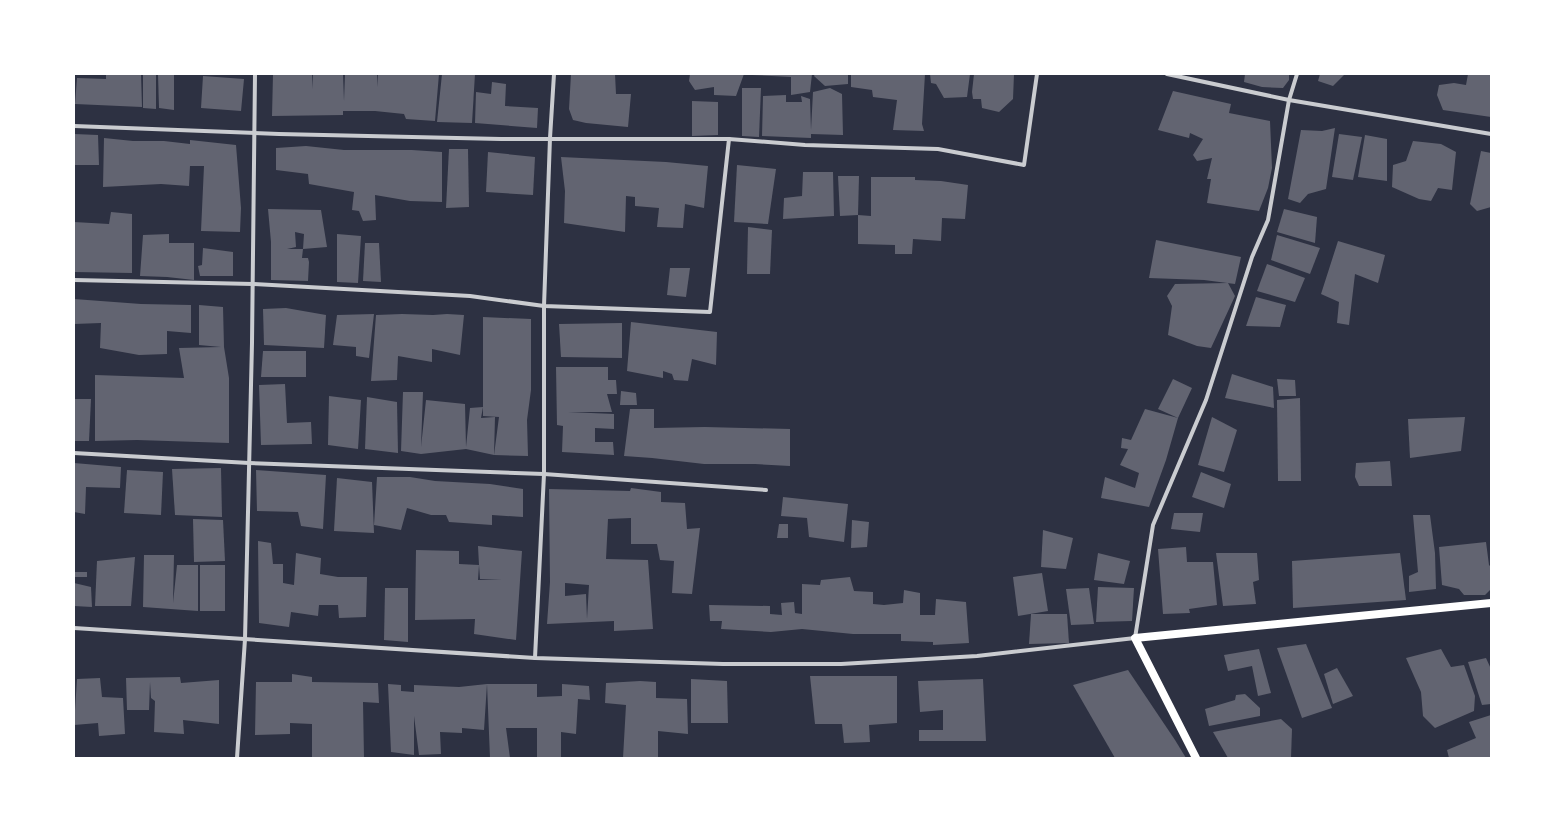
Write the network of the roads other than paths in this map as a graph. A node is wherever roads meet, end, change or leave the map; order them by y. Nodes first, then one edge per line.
1 (256, 74) edge
2 (554, 74) edge
3 (1037, 74) edge
4 (1167, 74) edge
5 (1297, 74) edge
6 (1289, 100) junction
7 (74, 126) edge
8 (254, 133) junction
9 (1491, 134) edge
10 (550, 138) junction
11 (729, 139) junction
12 (74, 280) edge
13 (253, 284) junction
14 (544, 306) junction
15 (74, 453) edge
16 (249, 463) junction
17 (544, 474) junction
18 (766, 490) dead end
19 (1491, 603) edge
20 (74, 628) edge
21 (1135, 638) junction
22 (245, 640) junction
23 (535, 658) junction
24 (237, 758) edge
25 (1196, 758) edge

1 - 8 street
2 - 10 street
3 - 11 street
4 - 6 street
5 - 6 street
6 - 9 street
6 - 21 street
7 - 8 street
8 - 10 street
8 - 13 street
10 - 11 street
10 - 14 street
11 - 14 street
12 - 13 street
13 - 14 street
13 - 16 street
14 - 17 street
15 - 16 street
16 - 17 street
16 - 22 street
17 - 18 street
17 - 23 street
19 - 21 main road
20 - 22 street
21 - 23 street
21 - 25 main road
22 - 23 street
22 - 24 street

